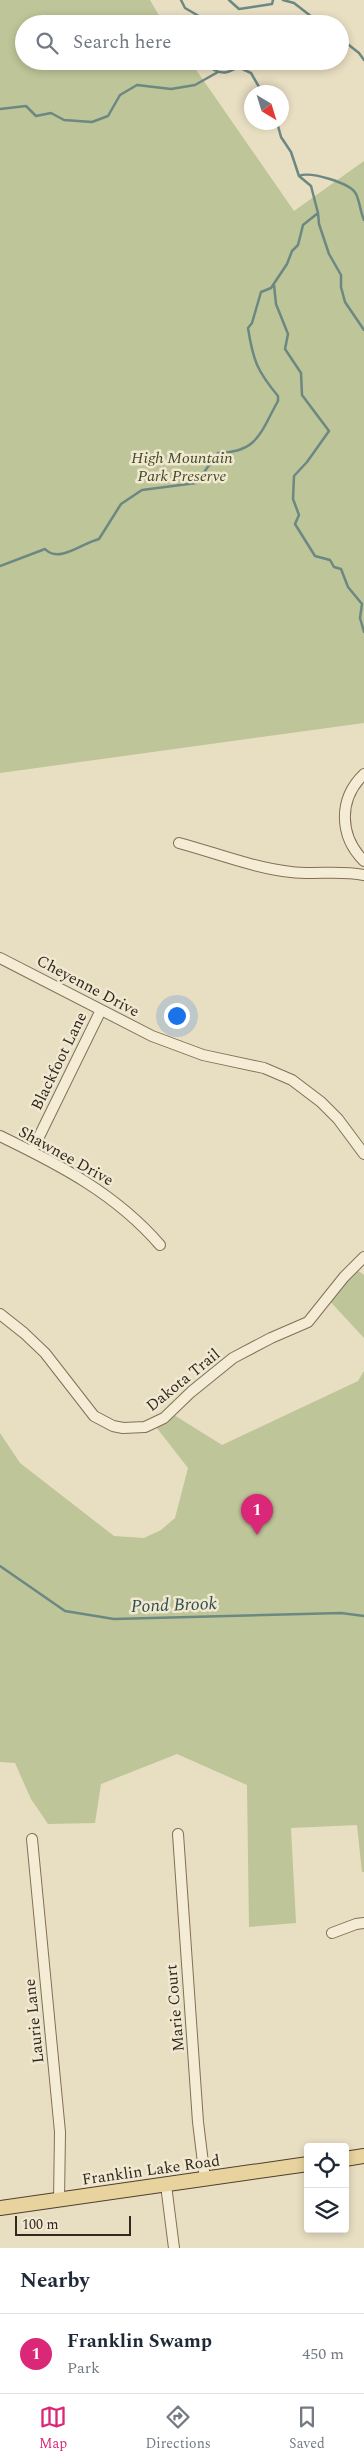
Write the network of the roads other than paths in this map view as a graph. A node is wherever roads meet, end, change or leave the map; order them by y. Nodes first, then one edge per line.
1 (364, 774) edge
2 (179, 842) dead end
3 (364, 861) edge
4 (364, 875) edge
5 (0, 958) edge
6 (100, 1010) junction
7 (0, 1136) edge
8 (32, 1152) junction
9 (364, 1154) edge
10 (160, 1245) dead end
11 (364, 1256) edge
12 (0, 1314) edge
13 (178, 1834) dead end
14 (32, 1838) dead end
15 (364, 1923) edge
16 (332, 1933) dead end
17 (364, 2156) edge
18 (349, 2158) edge
19 (304, 2165) edge
20 (205, 2179) junction
21 (166, 2185) junction
22 (59, 2201) junction
23 (0, 2208) edge
24 (174, 2248) edge

1 - 3 street
2 - 4 street
5 - 6 street, Cheyenne Drive
6 - 8 street, Blackfoot Lane
6 - 9 street, Cheyenne Drive
7 - 8 street, Shawnee Drive
8 - 10 street, Shawnee Drive
11 - 12 street, Dakota Trail
13 - 20 street, Marie Court
14 - 22 street, Laurie Lane
15 - 16 street
17 - 18 main road
19 - 20 main road, Franklin Lake Road
20 - 21 main road, Franklin Lake Road
21 - 22 main road, Franklin Lake Road
21 - 24 street
22 - 23 main road, Franklin Lake Road

